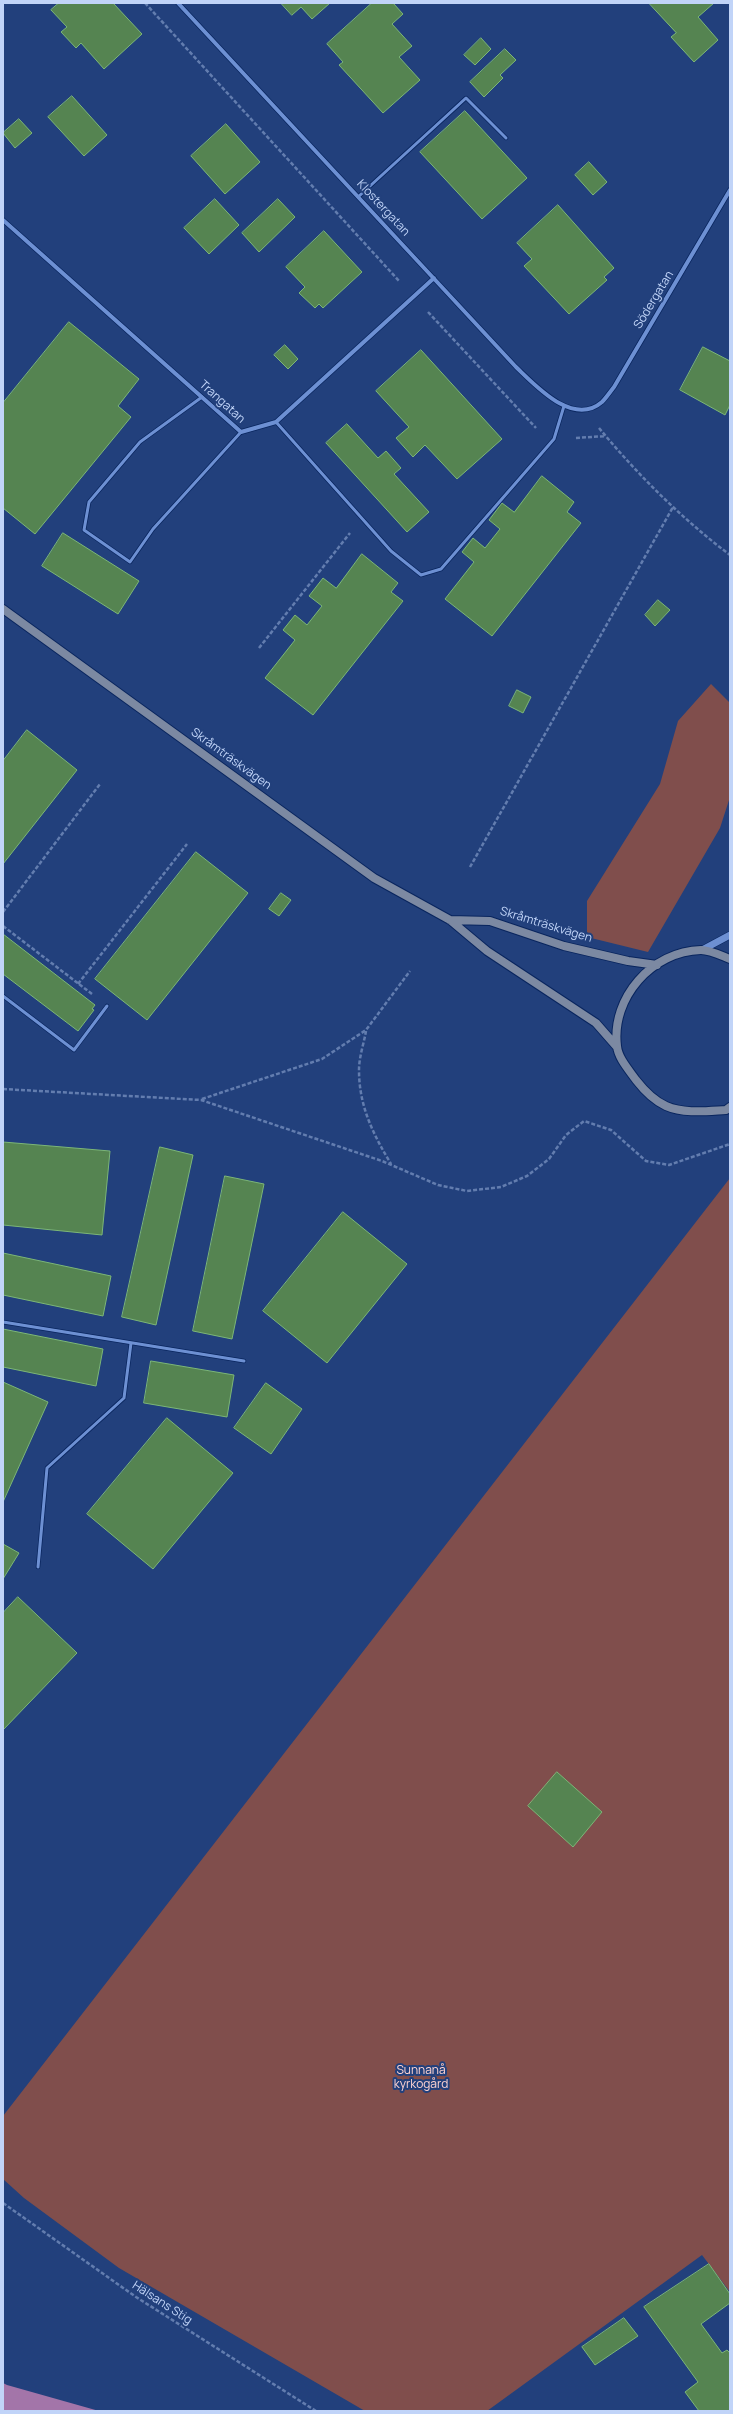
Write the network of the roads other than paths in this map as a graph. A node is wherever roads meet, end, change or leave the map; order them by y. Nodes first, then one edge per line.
1 (178, 3) edge
2 (506, 138) dead end
3 (730, 190) edge
4 (358, 197) junction
5 (3, 220) edge
6 (434, 278) junction
7 (202, 397) junction
8 (564, 406) junction
9 (584, 409) joint
10 (276, 422) junction
11 (241, 432) junction
12 (3, 609) edge
13 (450, 920) junction
14 (730, 935) edge
15 (702, 950) junction
16 (730, 959) edge
17 (656, 965) junction
18 (3, 996) edge
19 (107, 1006) road end
20 (617, 1047) junction
21 (729, 1108) edge
22 (3, 1322) edge
23 (131, 1343) junction
24 (244, 1361) dead end
25 (38, 1567) dead end

1 - 4 street, Klostergatan
2 - 4 lane
3 - 9 street, Södergatan
4 - 6 street, Klostergatan
5 - 7 street, Trangatan
6 - 8 street, Klostergatan
6 - 10 street, Trangatan
7 - 11 street, Trangatan
7 - 11 lane
8 - 9 street, Klostergatan
8 - 10 lane
10 - 11 street, Trangatan
12 - 13 main road, Skråmträskvägen
13 - 17 main road, Skråmträskvägen
13 - 20 main road, Skråmträskvägen
14 - 15 street
15 - 16 main road
15 - 17 main road
17 - 20 main road
18 - 19 lane
20 - 21 main road
22 - 23 lane
23 - 24 lane
23 - 25 lane

